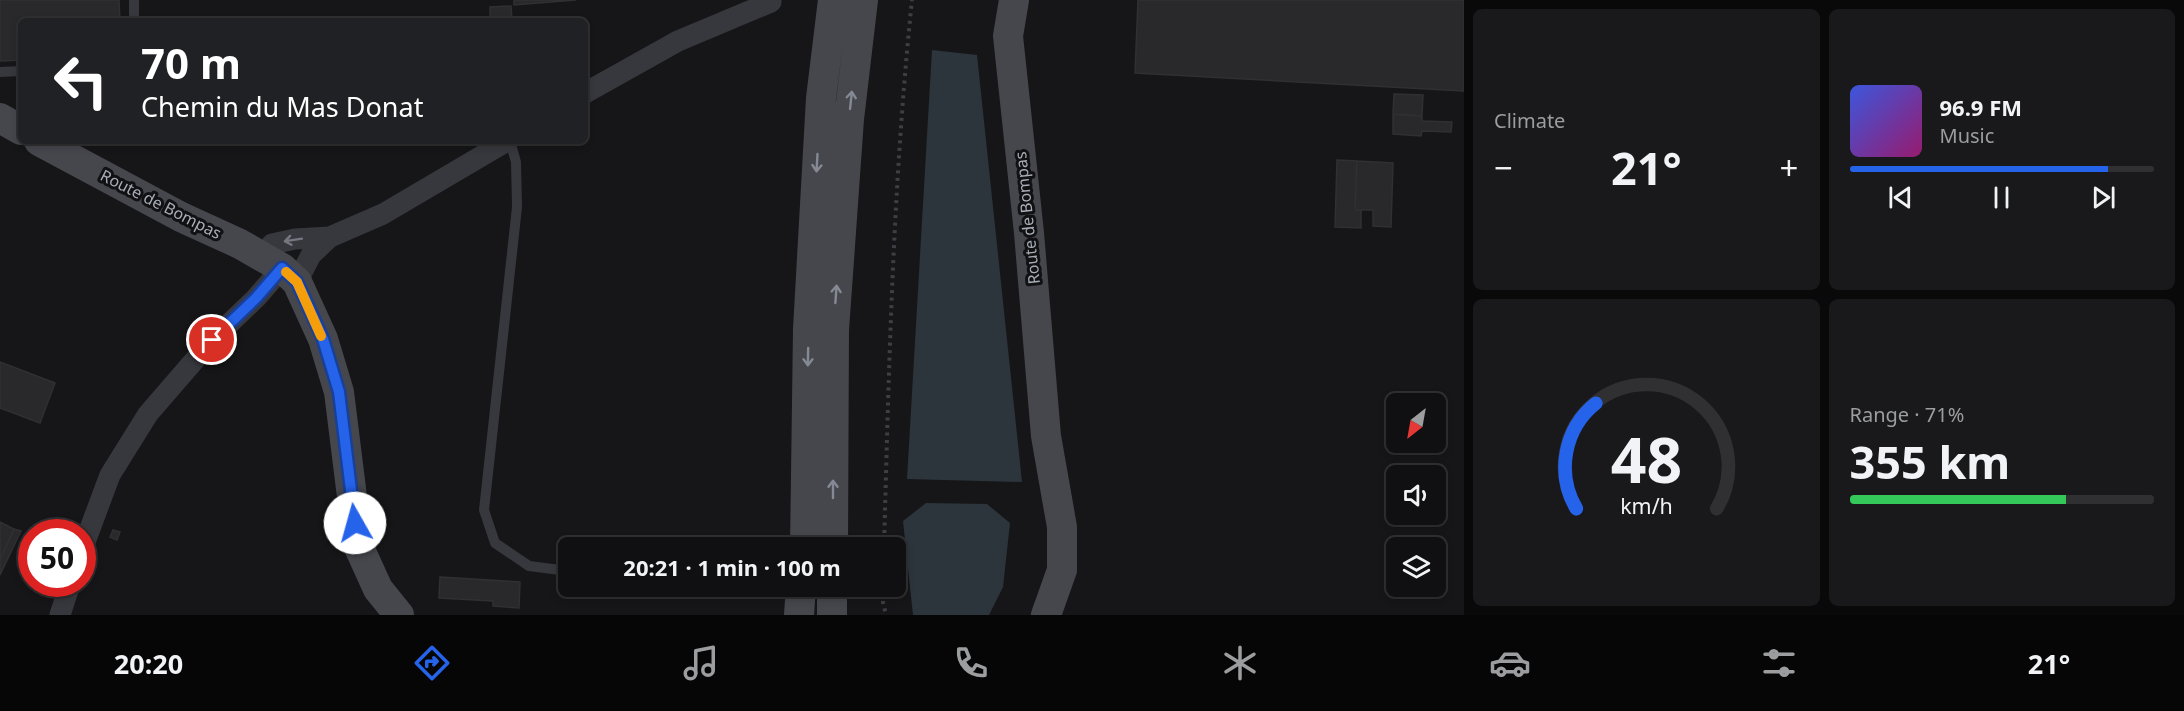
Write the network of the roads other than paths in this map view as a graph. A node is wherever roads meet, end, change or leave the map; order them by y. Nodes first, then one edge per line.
1 (134, 0) edge
2 (833, 0) edge
3 (862, 0) edge
4 (1014, 0) edge
5 (771, 2) dead end
6 (134, 18) edge
7 (18, 71) edge
8 (0, 72) edge
9 (588, 91) edge
10 (0, 118) edge
11 (18, 128) edge
12 (45, 144) edge
13 (503, 144) edge
14 (509, 144) edge
15 (330, 237) junction
16 (280, 269) junction
17 (1046, 436) junction
18 (94, 519) edge
19 (805, 537) edge
20 (833, 537) edge
21 (558, 570) edge
22 (66, 597) edge
23 (800, 597) edge
24 (832, 597) edge
25 (60, 615) edge
26 (399, 615) edge
27 (799, 615) edge
28 (832, 615) edge
29 (1027, 615) edge
30 (1046, 615) edge

1 - 6 lane
2 -> 19 main road
20 -> 3 main road
4 - 17 main road, Route de Bompas
5 - 9 street
7 - 8 lane
10 - 11 main road
12 - 16 main road, Route de Bompas
13 - 15 street
14 - 21 lane
15 - 16 street
15 -> 16 street
16 - 18 street
16 - 26 main road
17 - 29 main road, Route de Bompas
17 - 30 main road, Route de Bompas
22 - 25 street
23 - 27 main road
24 - 28 main road

